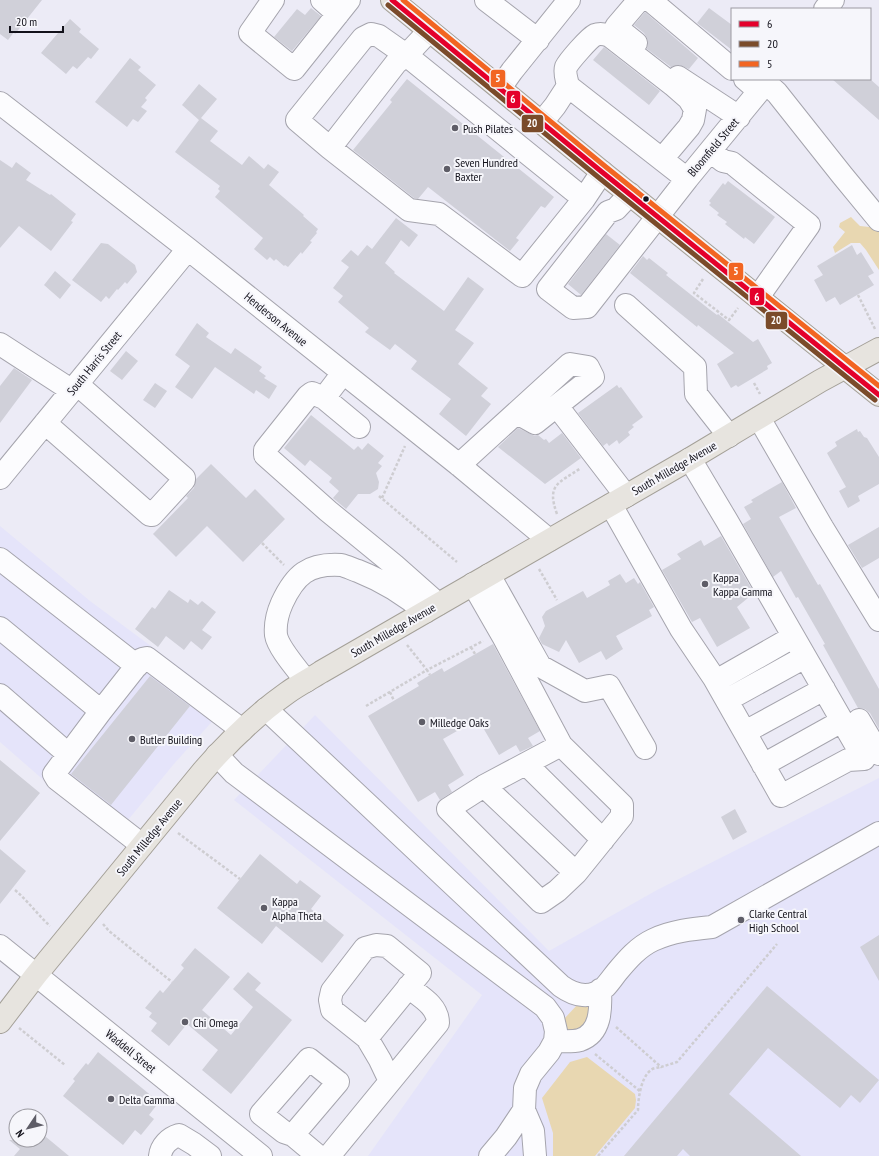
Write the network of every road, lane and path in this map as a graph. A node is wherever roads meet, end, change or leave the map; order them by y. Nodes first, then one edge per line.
1 (273, 0) edge
2 (322, 0) edge
3 (392, 0) edge
4 (486, 0) edge
5 (569, 0) edge
6 (639, 0) edge
7 (650, 0) edge
8 (833, 0) edge
9 (344, 7) edge
10 (826, 8) edge
11 (429, 30) junction
12 (538, 40) junction
13 (406, 55) junction
14 (731, 67) edge
15 (760, 83) edge
16 (568, 86) junction
17 (500, 88) junction
18 (0, 103) edge
19 (739, 117) junction
20 (542, 122) junction
21 (330, 148) junction
22 (710, 151) junction
23 (662, 158) junction
24 (602, 172) junction
25 (687, 179) junction
26 (630, 194) junction
27 (584, 198) junction
28 (658, 216) junction
29 (879, 220) edge
30 (188, 249) junction
31 (704, 279) dead end
32 (858, 295) dead end
33 (758, 297) junction
34 (626, 304) dead end
35 (738, 308) dead end
36 (877, 339) edge
37 (0, 344) edge
38 (846, 367) junction
39 (343, 373) junction
40 (754, 383) dead end
41 (74, 387) junction
42 (879, 395) edge
43 (761, 396) dead end
44 (324, 398) junction
45 (557, 406) junction
46 (516, 413) junction
47 (759, 418) junction
48 (45, 423) junction
49 (359, 427) dead end
50 (416, 431) junction
51 (729, 436) junction
52 (696, 455) junction
53 (596, 457) junction
54 (459, 465) junction
55 (0, 478) edge
56 (379, 496) dead end
57 (382, 498) junction
58 (618, 500) junction
59 (557, 514) dead end
60 (549, 540) junction
61 (262, 543) dead end
62 (0, 559) edge
63 (457, 562) dead end
64 (538, 567) dead end
65 (296, 579) junction
66 (481, 580) junction
67 (557, 600) dead end
68 (432, 608) junction
69 (879, 620) edge
70 (0, 628) edge
71 (793, 637) junction
72 (489, 638) dead end
73 (406, 643) dead end
74 (471, 647) junction
75 (475, 654) dead end
76 (805, 657) junction
77 (140, 663) junction
78 (427, 670) junction
79 (430, 675) dead end
80 (716, 681) junction
81 (306, 682) junction
82 (824, 689) junction
83 (390, 692) junction
84 (0, 695) edge
85 (727, 700) junction
86 (394, 701) dead end
87 (366, 706) dead end
88 (266, 709) junction
89 (101, 711) junction
90 (842, 721) junction
91 (242, 730) junction
92 (744, 732) junction
93 (561, 745) junction
94 (645, 748) dead end
95 (68, 754) junction
96 (879, 754) edge
97 (217, 755) junction
98 (526, 764) junction
99 (763, 765) junction
100 (484, 786) junction
101 (178, 832) dead end
102 (879, 833) edge
103 (603, 840) junction
104 (142, 845) junction
105 (576, 873) junction
106 (240, 879) dead end
107 (15, 890) dead end
108 (101, 923) dead end
109 (50, 926) dead end
110 (777, 944) dead end
111 (0, 946) edge
112 (36, 975) junction
113 (172, 982) dead end
114 (408, 987) junction
115 (600, 990) junction
116 (574, 994) junction
117 (553, 1018) junction
118 (10, 1025) edge
119 (615, 1026) dead end
120 (367, 1038) junction
121 (555, 1041) junction
122 (590, 1050) dead end
123 (65, 1065) dead end
124 (661, 1067) junction
125 (390, 1081) junction
126 (641, 1092) junction
127 (524, 1110) junction
128 (293, 1135) dead end
129 (160, 1156) edge
130 (210, 1156) edge
131 (262, 1156) edge
132 (318, 1156) edge
133 (329, 1156) edge
134 (490, 1156) edge
135 (535, 1156) edge
136 (598, 1156) edge

1 - 9 street
2 - 9 street
3 - 11 main road
4 - 12 street
5 - 12 street
6 - 19 street
7 - 14 street
8 - 10 street
11 - 13 street
11 - 17 main road
12 - 17 street
13 - 21 street
13 - 21 street
13 - 27 street
15 - 19 street, Bloomfield Street
15 - 29 street
16 - 20 street
16 - 23 street
16 - 23 street
17 - 20 main road
18 - 30 street, Henderson Avenue
19 - 22 street, Bloomfield Street
20 - 24 main road
21 - 27 street
22 - 25 street, Bloomfield Street
22 - 33 street
23 - 25 street
24 - 26 main road
24 - 27 street
25 - 28 street, Bloomfield Street
26 - 28 main road
26 - 28 street, Bloomfield Street
28 - 33 main road
30 - 39 street, Henderson Avenue
30 - 41 street, South Harris Street
31 - 35 path
32 - 36 path
33 - 38 main road
34 - 51 street
36 - 38 main road, South Milledge Avenue
37 - 41 street
38 - 42 main road
38 - 47 main road, South Milledge Avenue
39 - 44 street
39 - 50 street, Henderson Avenue
40 - 43 path
41 - 48 street, South Harris Street
41 - 48 street
44 - 49 street
44 - 68 street
45 - 46 street
45 - 46 street
45 - 53 street
46 - 54 street
47 - 51 main road, South Milledge Avenue
47 - 69 street
48 - 55 street, South Harris Street
50 - 54 street, Henderson Avenue
50 - 57 path
51 - 52 main road, South Milledge Avenue
52 - 58 main road, South Milledge Avenue
52 - 71 street
52 - 96 street
53 - 58 street
53 - 59 path
54 - 60 street, Henderson Avenue
56 - 57 path
57 - 63 path
58 - 60 main road, South Milledge Avenue
58 - 80 street
60 - 66 main road, South Milledge Avenue
61 - 65 path
62 - 77 street
64 - 67 path
65 - 68 street
65 - 81 street
66 - 68 main road, South Milledge Avenue
66 - 93 street
66 - 94 street
68 - 81 main road, South Milledge Avenue
70 - 89 street
71 - 76 street
71 - 80 street
72 - 74 path
73 - 78 path
74 - 75 path
74 - 78 path
76 - 82 street
76 - 85 street
77 - 89 street
77 - 91 street
78 - 79 path
78 - 83 path
80 - 85 street
81 - 88 main road, South Milledge Avenue
82 - 90 street
82 - 92 street
83 - 86 path
83 - 87 path
84 - 95 street
85 - 92 street
88 - 91 main road, South Milledge Avenue
88 - 116 street
89 - 95 street
90 - 99 street
90 - 99 street
91 - 97 main road, South Milledge Avenue
92 - 99 street
93 - 98 street
93 - 103 street
95 - 104 street
97 - 104 main road, South Milledge Avenue
97 - 117 street
98 - 100 street
98 - 103 street
100 - 105 street
100 - 105 street
101 - 106 path
102 - 115 street
103 - 105 street
104 - 112 main road, South Milledge Avenue
107 - 109 path
108 - 113 path
110 - 124 path
111 - 112 street, Waddell Street
112 - 118 main road, South Milledge Avenue
112 - 131 street, Waddell Street
114 - 120 street
114 - 120 street
114 - 125 street
115 - 116 street
115 - 121 street
116 - 117 street
117 - 121 street
118 - 123 path
119 - 124 path
120 - 125 street
121 - 127 street
122 - 126 path
124 - 126 path
125 - 133 street
126 - 136 path
127 - 134 street
127 - 135 street
128 - 132 street
129 - 130 street

